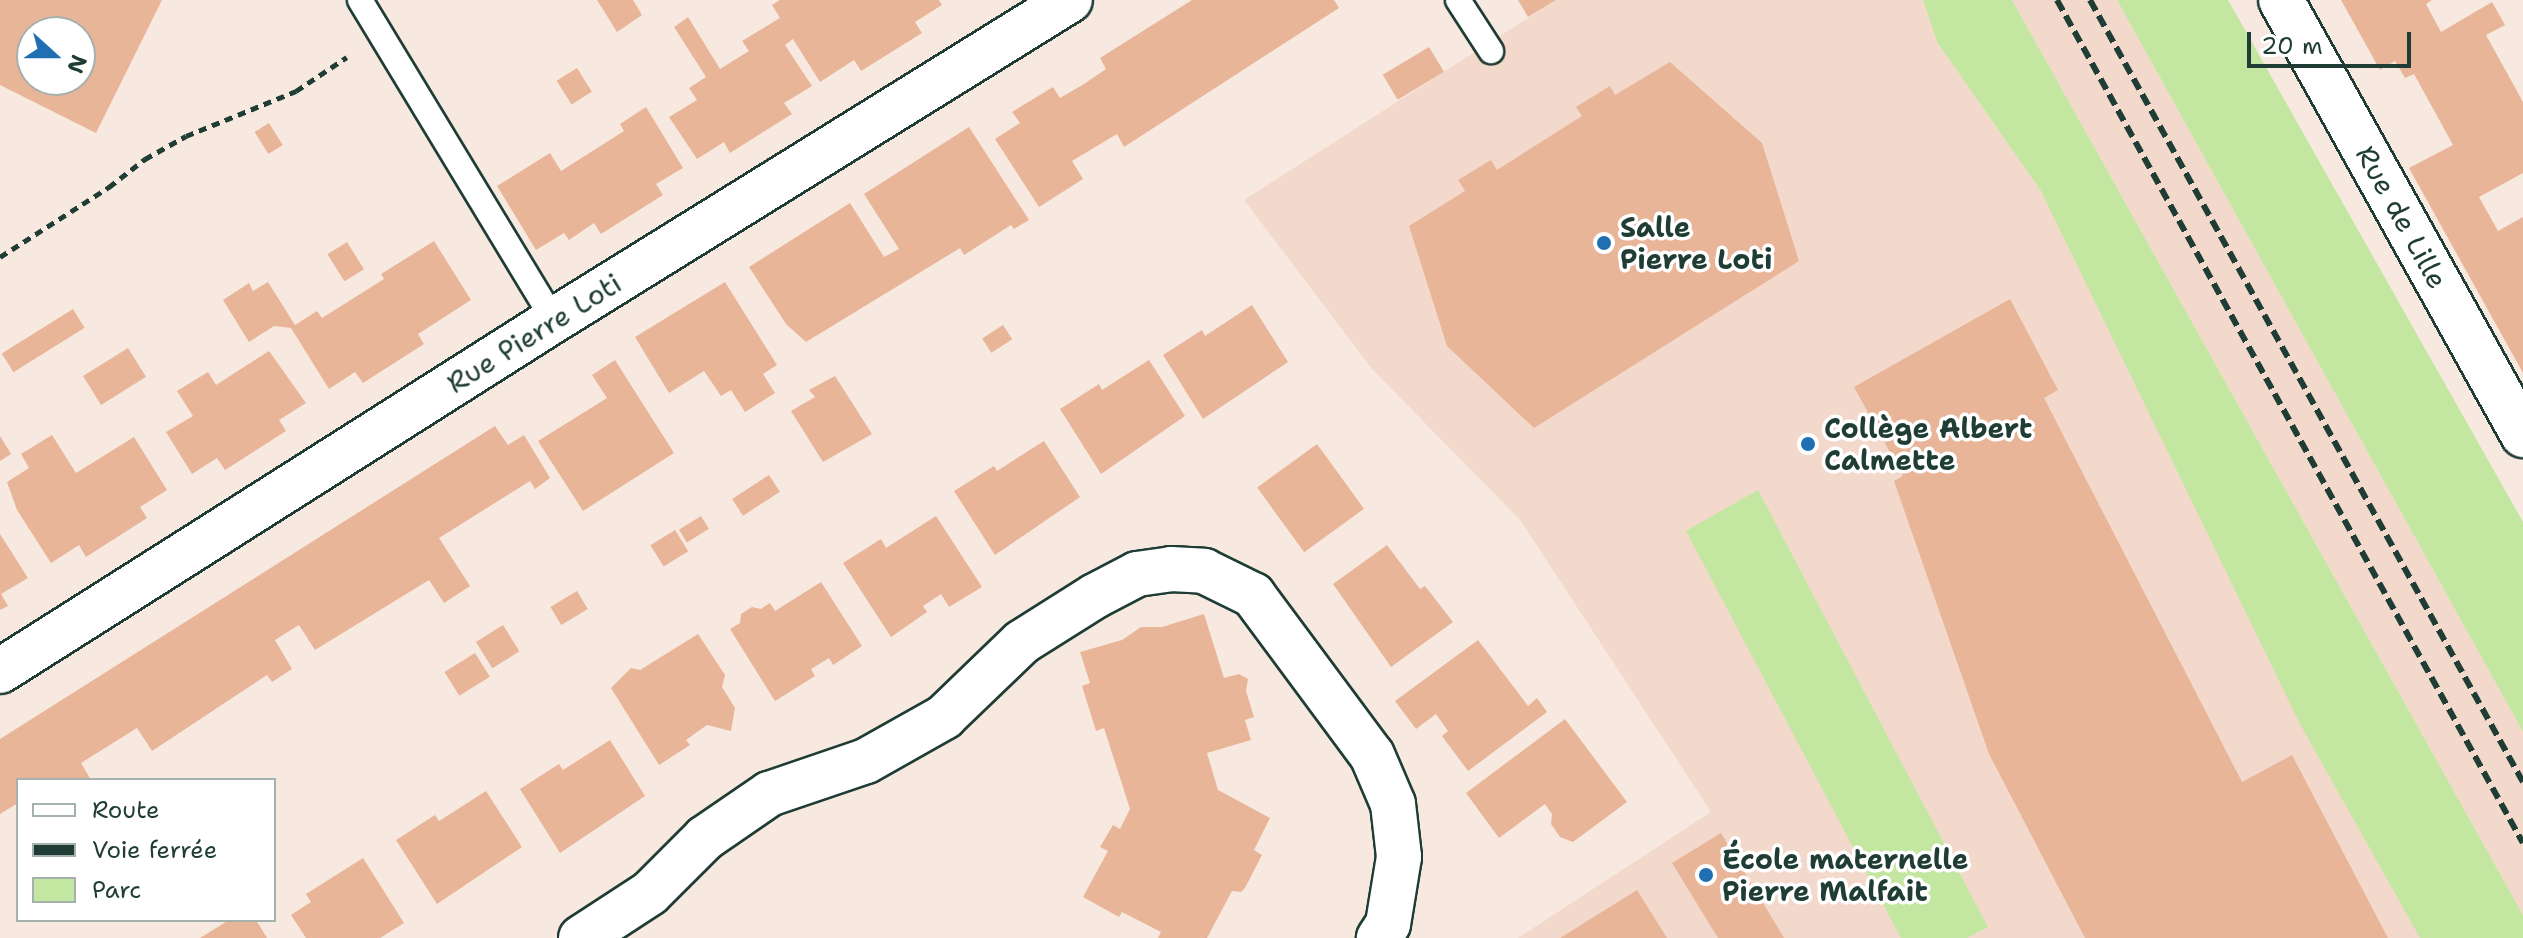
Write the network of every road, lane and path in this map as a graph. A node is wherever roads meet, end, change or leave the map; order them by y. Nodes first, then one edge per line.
1 (360, 0) edge
2 (1070, 0) edge
3 (1458, 0) edge
4 (2281, 0) edge
5 (1012, 15) edge
6 (382, 34) junction
7 (1491, 51) dead end
8 (0, 257) edge
9 (554, 320) junction
10 (2523, 435) edge
11 (0, 671) edge
12 (581, 938) edge
13 (1379, 938) edge

1 - 6 lane
2 - 5 street, Rue Pierre Loti
3 - 7 lane
4 - 10 street, Rue de Lille
5 - 9 street, Rue Pierre Loti
6 - 8 path
6 - 9 lane
9 - 11 street, Rue Pierre Loti
12 - 13 street

